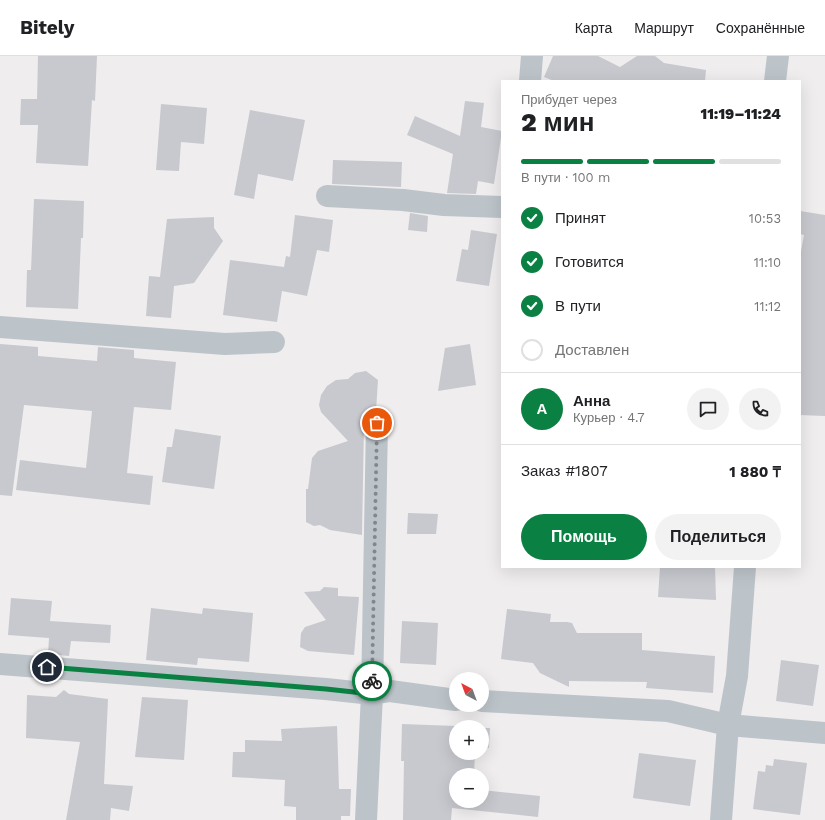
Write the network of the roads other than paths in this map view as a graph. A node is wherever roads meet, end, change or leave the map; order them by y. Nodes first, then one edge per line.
1 (532, 56) edge
2 (778, 56) edge
3 (530, 80) edge
4 (775, 80) edge
5 (327, 196) dead end
6 (501, 208) edge
7 (0, 327) edge
8 (274, 342) dead end
9 (377, 423) dead end
10 (745, 568) edge
11 (0, 664) edge
12 (372, 694) junction
13 (449, 699) edge
14 (489, 701) edge
15 (728, 725) junction
16 (825, 733) edge
17 (366, 820) edge
18 (721, 820) edge

1 - 3 street
2 - 4 street
5 - 6 street
7 - 8 street
9 - 12 street
10 - 15 street
11 - 12 street
12 - 13 street
12 - 17 street
14 - 15 street
15 - 16 street
15 - 18 street

